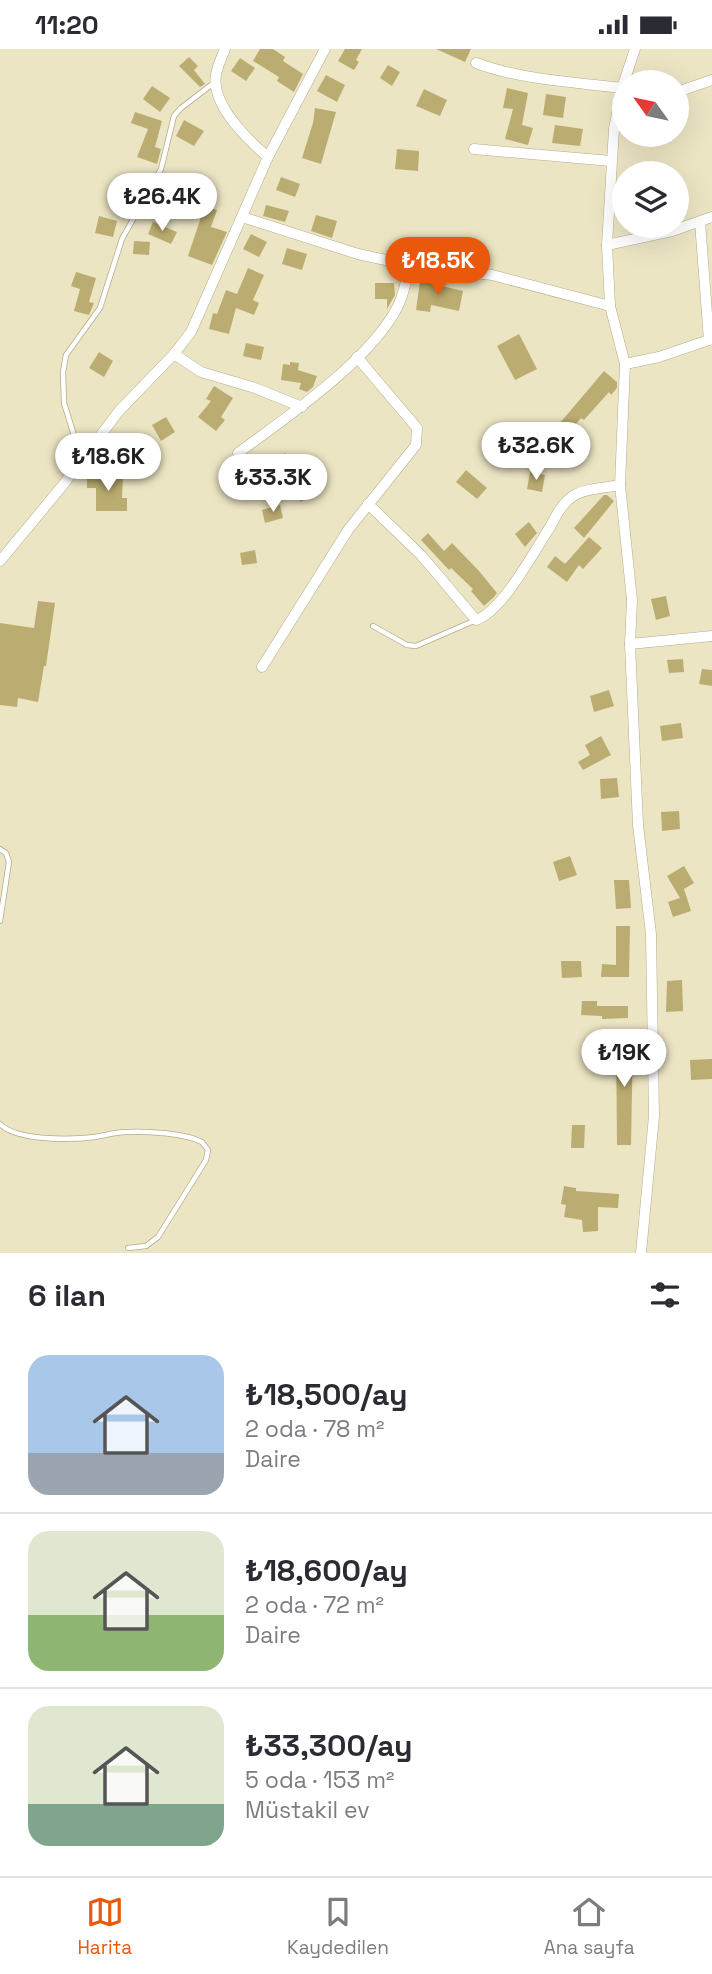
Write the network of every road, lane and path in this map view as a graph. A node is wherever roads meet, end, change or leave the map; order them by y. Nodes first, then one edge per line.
1 (225, 49) edge
2 (325, 49) edge
3 (635, 49) edge
4 (476, 63) dead end
5 (628, 70) edge
6 (712, 80) edge
7 (215, 82) junction
8 (612, 87) edge
9 (690, 88) edge
10 (614, 147) edge
11 (474, 149) dead end
12 (268, 157) junction
13 (611, 161) junction
14 (712, 216) edge
15 (242, 217) junction
16 (699, 222) junction
17 (607, 245) junction
18 (409, 265) junction
19 (610, 306) junction
20 (710, 340) edge
21 (174, 354) junction
22 (357, 357) junction
23 (625, 364) junction
24 (302, 407) junction
25 (238, 453) dead end
26 (82, 460) junction
27 (620, 485) junction
28 (368, 504) junction
29 (0, 561) edge
30 (476, 619) junction
31 (373, 626) dead end
32 (712, 636) edge
33 (630, 644) junction
34 (261, 667) dead end
35 (0, 849) edge
36 (0, 921) edge
37 (0, 1124) edge
38 (128, 1248) dead end
39 (641, 1253) edge

1 - 7 street
2 - 12 street
3 - 5 street
4 - 8 street
6 - 9 street
7 - 12 street
7 - 26 lane
10 - 13 street
11 - 13 street
12 - 15 street
13 - 17 street
14 - 16 street
15 - 18 street
15 - 21 street
16 - 17 street
16 - 20 street
17 - 19 street
18 - 19 street
18 - 22 street
19 - 23 street
20 - 23 street
21 - 24 street
21 - 26 street
22 - 24 street
22 - 28 street
23 - 27 street
24 - 25 street
26 - 29 street
27 - 30 street
27 - 33 street
28 - 30 street
28 - 34 street
30 - 31 lane
32 - 33 street
33 - 39 street
35 - 36 lane
37 - 38 lane

